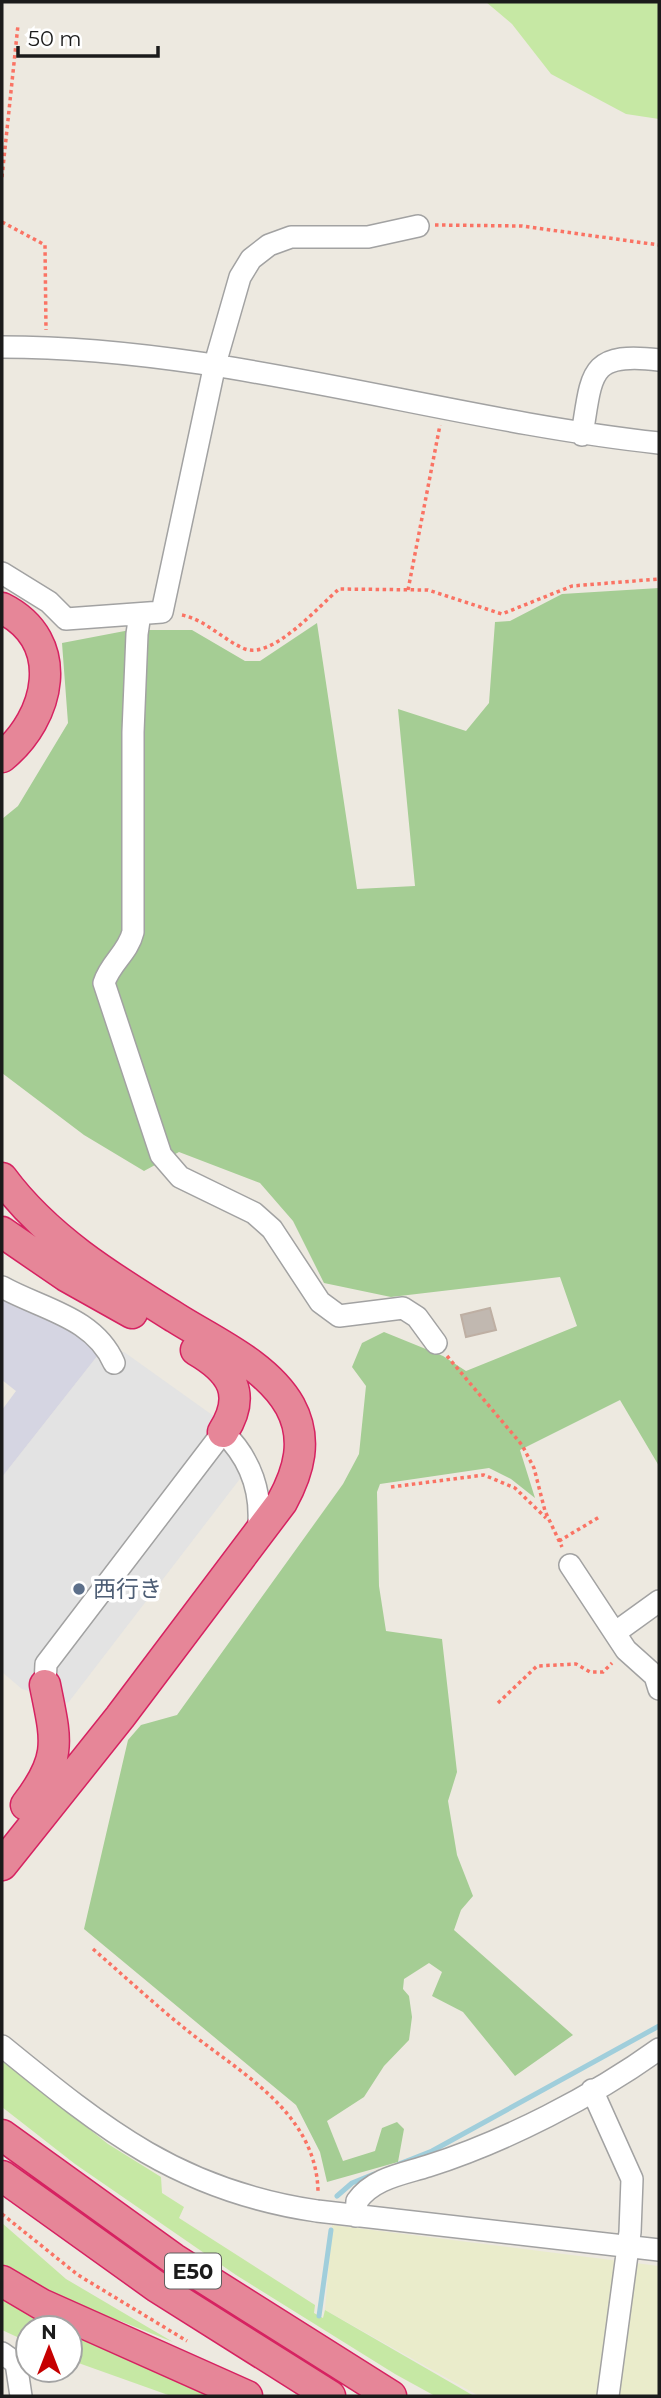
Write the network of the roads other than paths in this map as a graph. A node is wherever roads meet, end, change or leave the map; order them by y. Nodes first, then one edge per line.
1 (418, 226) road end
2 (2, 347) edge
3 (659, 360) edge
4 (215, 364) junction
5 (582, 435) junction
6 (659, 443) edge
7 (2, 573) edge
8 (2, 608) edge
9 (140, 614) junction
10 (2, 757) edge
11 (2, 1178) edge
12 (2, 1232) edge
13 (2, 1287) edge
14 (436, 1343) road end
15 (114, 1363) dead end
16 (223, 1432) junction
17 (258, 1533) junction
18 (570, 1565) road end
19 (659, 1601) edge
20 (621, 1641) junction
21 (45, 1685) joint
22 (659, 1689) edge
23 (2, 1835) edge
24 (2, 1865) edge
25 (2, 2046) edge
26 (659, 2049) edge
27 (592, 2090) junction
28 (2, 2135) edge
29 (2, 2176) edge
30 (356, 2216) junction
31 (628, 2247) junction
32 (659, 2250) edge
33 (2, 2281) edge
34 (2, 2353) edge
35 (21, 2396) edge
36 (247, 2396) edge
37 (330, 2396) edge
38 (391, 2396) edge
39 (608, 2396) edge

1 - 4 street
2 - 4 street
3 - 5 street
4 - 5 street
4 - 9 street
5 - 6 street
7 - 9 street
8 - 10 highway
9 - 14 street
11 - 17 highway
12 - 16 highway
13 - 15 street
16 - 17 street
16 - 21 street
17 - 24 highway
18 - 20 street
19 - 20 street
20 - 22 street
21 - 23 highway
25 - 30 street
26 - 27 street
27 - 30 street
27 - 31 street
28 - 38 highway, E50
29 - 37 highway, E50
30 - 31 street
31 - 32 street
31 - 39 street
33 - 36 highway
34 - 35 street

